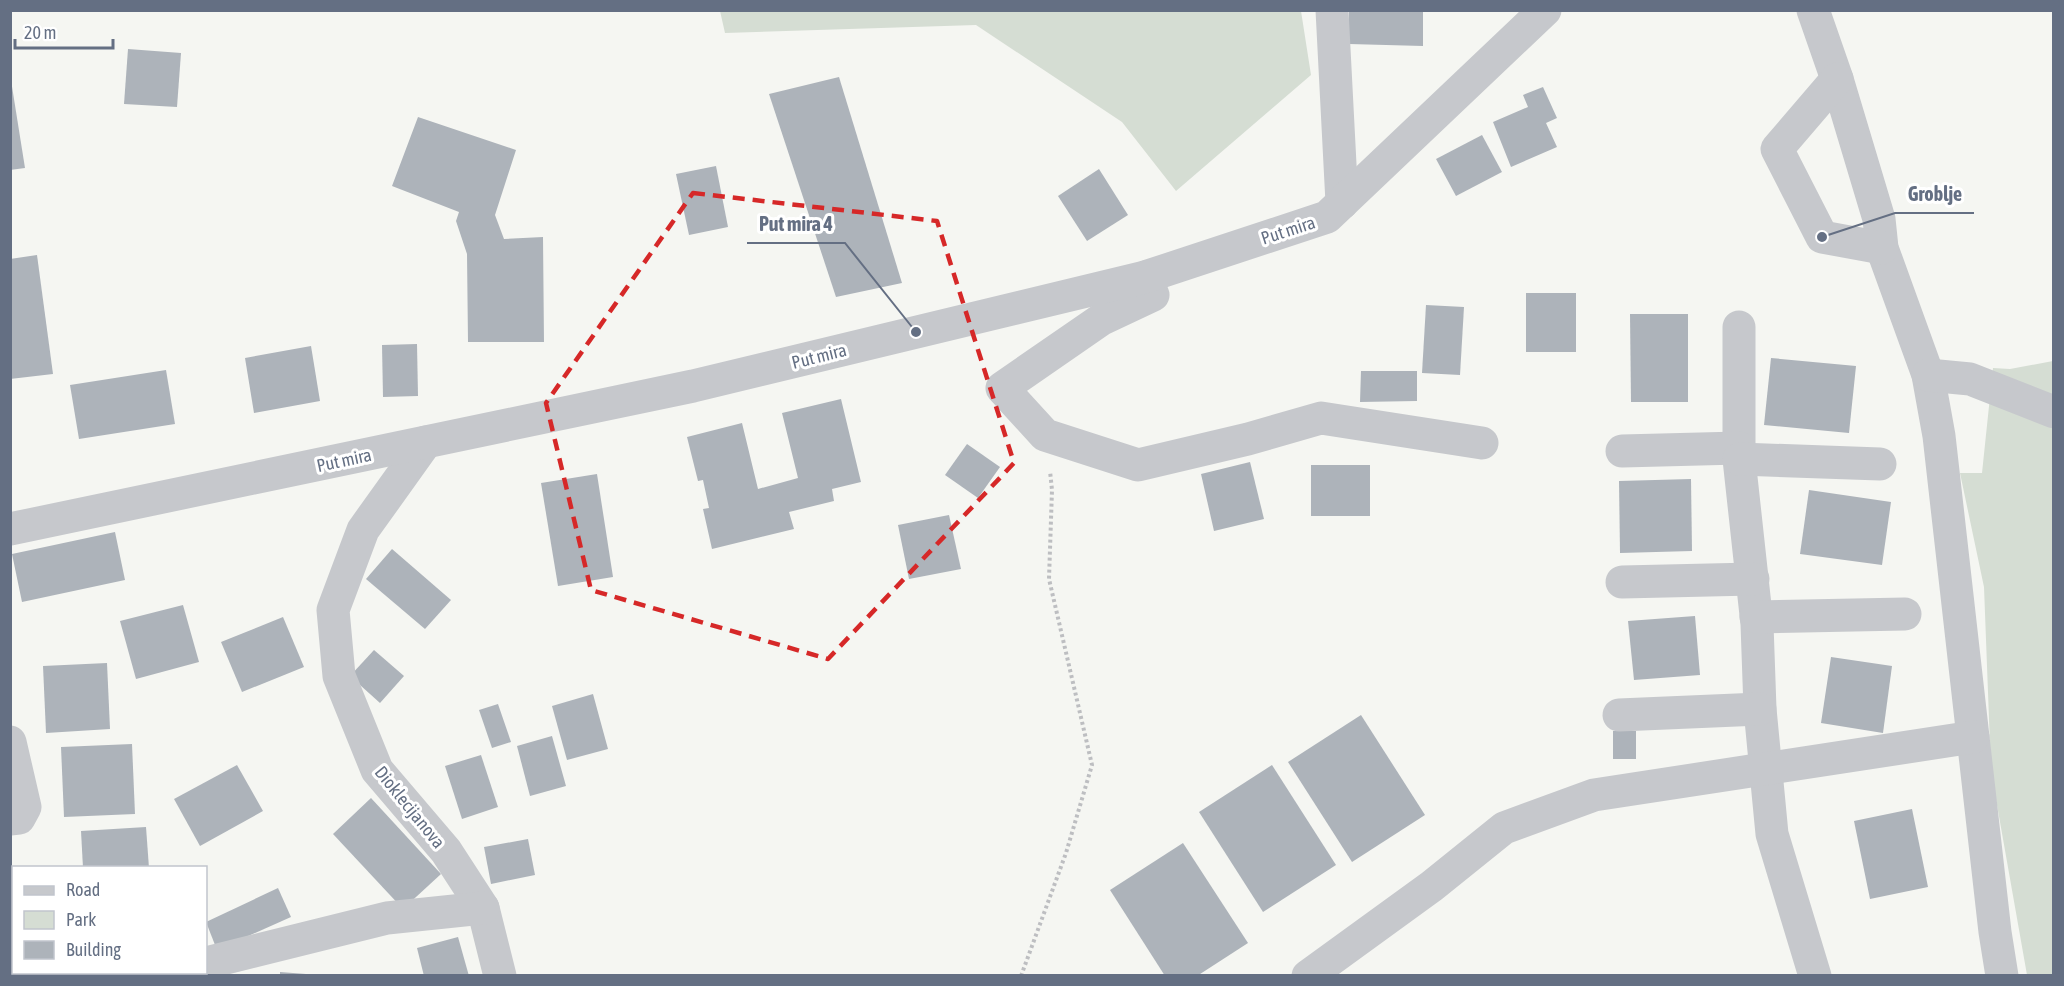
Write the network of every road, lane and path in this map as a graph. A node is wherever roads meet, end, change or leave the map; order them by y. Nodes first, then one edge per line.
1 (1332, 10) edge
2 (1545, 10) edge
3 (1813, 10) edge
4 (1833, 66) junction
5 (1342, 203) junction
6 (1882, 248) junction
7 (1145, 277) junction
8 (1738, 327) dead end
9 (1928, 375) junction
10 (2054, 412) edge
11 (1045, 435) junction
12 (426, 442) junction
13 (1482, 443) dead end
14 (1622, 451) dead end
15 (1738, 453) junction
16 (1880, 464) dead end
17 (10, 529) edge
18 (1753, 579) junction
19 (1622, 582) dead end
20 (1905, 614) dead end
21 (1756, 616) junction
22 (1760, 709) junction
23 (1619, 715) dead end
24 (1973, 737) junction
25 (10, 742) edge
26 (1766, 770) junction
27 (10, 819) edge
28 (483, 908) junction
29 (207, 963) edge
30 (500, 975) edge
31 (1021, 975) edge
32 (1308, 975) edge
33 (1815, 975) edge
34 (2002, 975) edge

1 - 5 street
2 - 5 street, Put mira
3 - 4 street
4 - 6 street
4 - 6 street
5 - 7 street, Put mira
6 - 9 street
7 - 11 street
7 - 12 street, Put mira
8 - 15 street
9 - 10 street
9 - 24 street
11 - 13 street
11 - 31 path
12 - 17 street, Put mira
12 - 28 street, Dioklecijanova
14 - 15 street
15 - 16 street
15 - 18 street
18 - 19 street
18 - 21 street
20 - 21 street
21 - 22 street
22 - 23 street
22 - 26 street
24 - 26 street
24 - 34 street
25 - 27 street
26 - 32 street
26 - 33 street
28 - 29 street
28 - 30 street, Dioklecijanova

